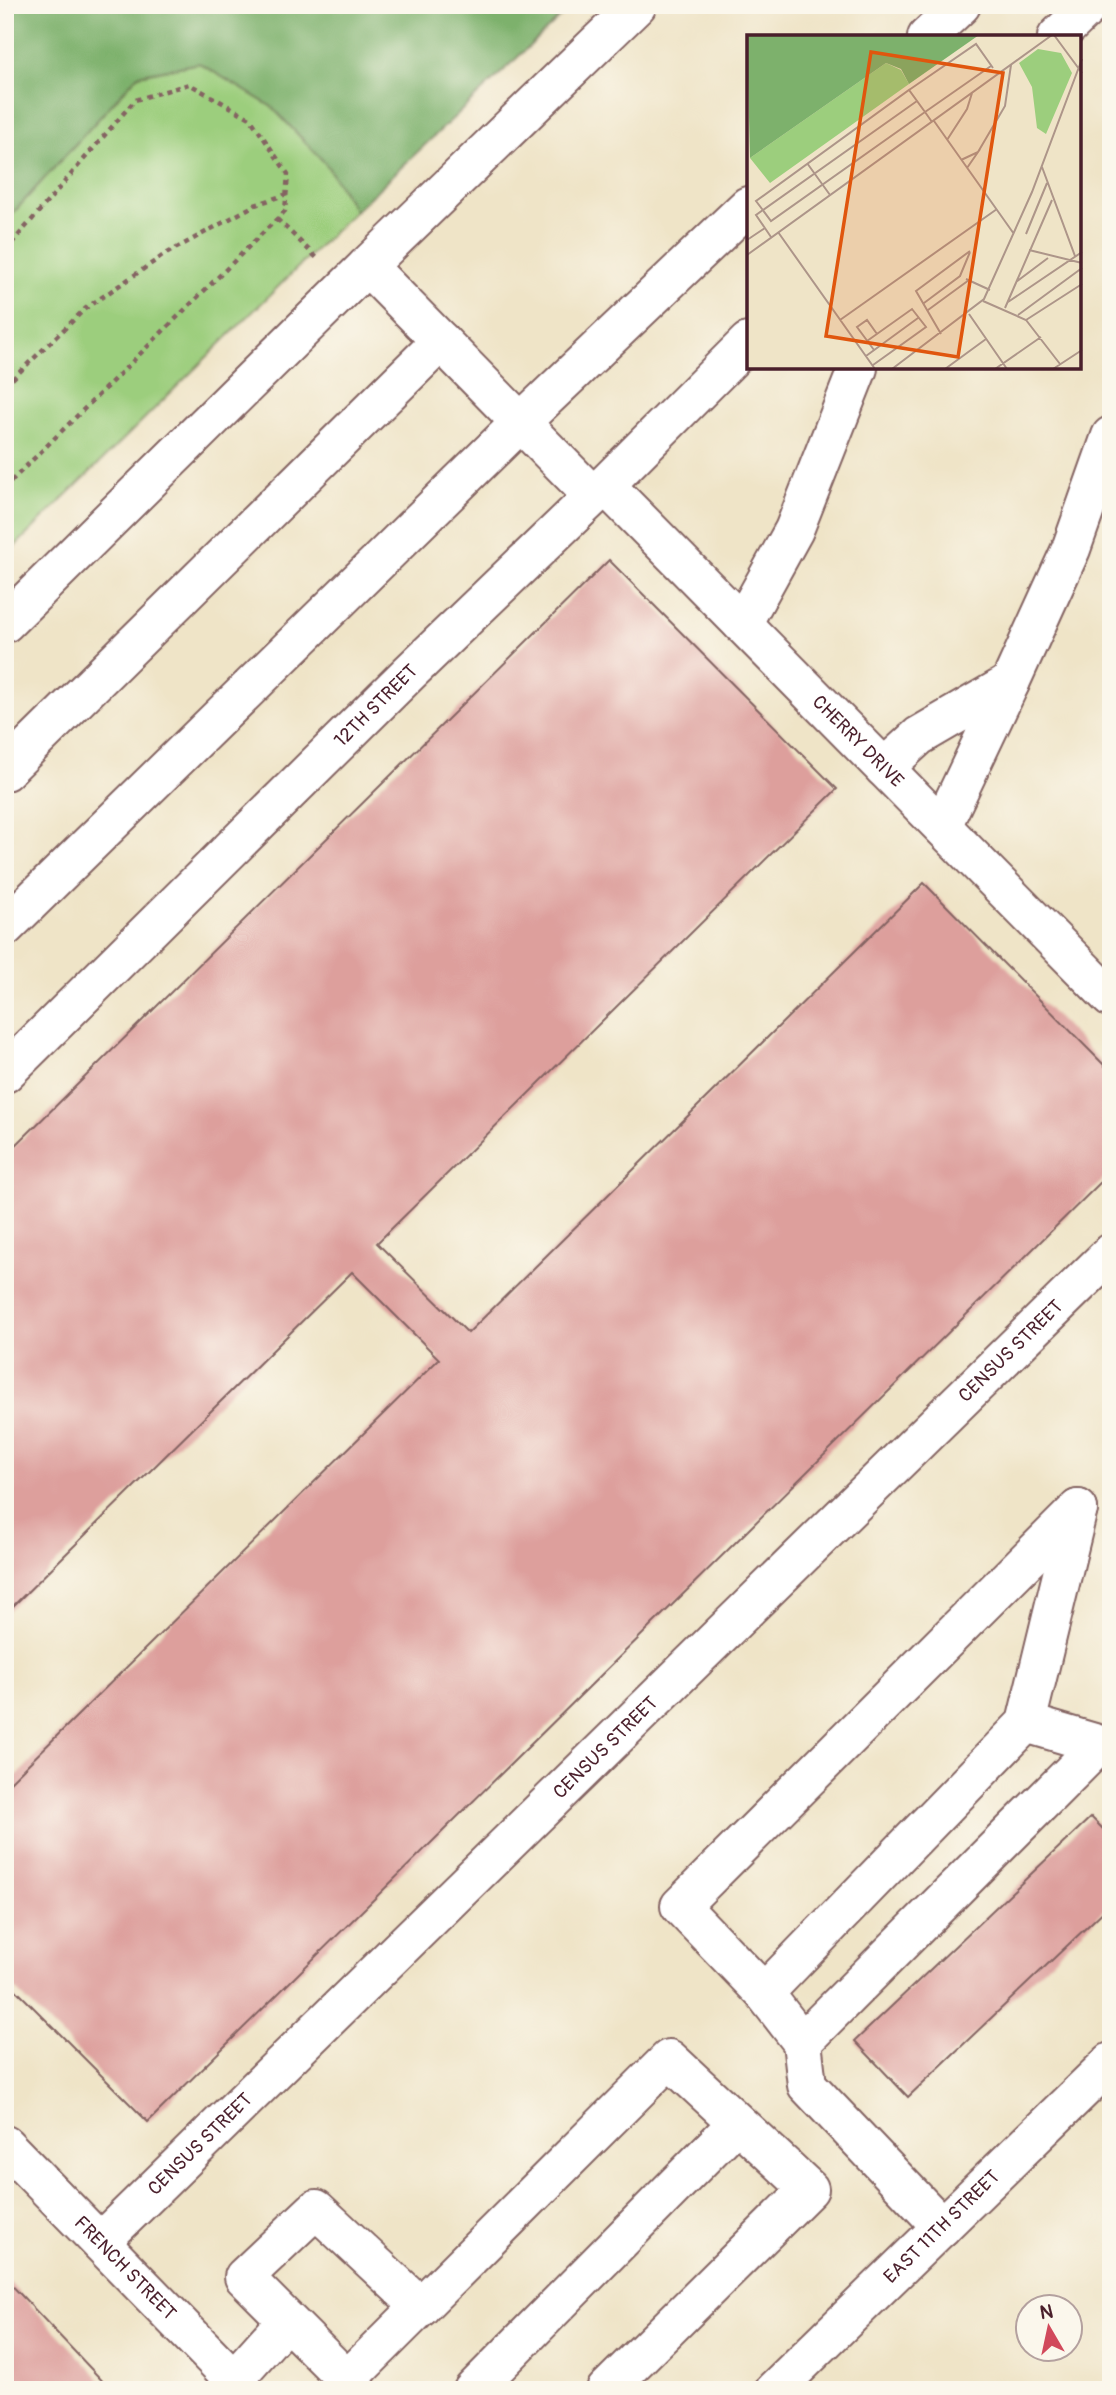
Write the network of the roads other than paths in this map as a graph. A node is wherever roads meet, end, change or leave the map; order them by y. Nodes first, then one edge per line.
1 (637, 5) edge
2 (961, 5) edge
3 (929, 35) edge
4 (747, 207) edge
5 (356, 276) junction
6 (441, 341) junction
7 (747, 343) edge
8 (858, 369) edge
9 (521, 422) junction
10 (1111, 436) edge
11 (599, 490) junction
12 (5, 623) edge
13 (742, 624) junction
14 (1010, 683) junction
15 (884, 768) junction
16 (5, 771) edge
17 (942, 826) junction
18 (5, 927) edge
19 (1111, 998) edge
20 (5, 1073) edge
21 (1111, 1253) edge
22 (1026, 1723) junction
23 (1105, 1747) edge
24 (764, 1993) junction
25 (802, 2042) junction
26 (1111, 2062) edge
27 (737, 2123) junction
28 (5, 2145) edge
29 (942, 2227) junction
30 (100, 2242) junction
31 (421, 2307) junction
32 (286, 2321) junction
33 (239, 2384) edge
34 (352, 2385) edge
35 (473, 2390) edge
36 (606, 2390) edge
37 (774, 2390) edge

1 - 5 street
2 - 3 street
4 - 9 street
5 - 6 street, CHERRY DRIVE
5 - 12 street
6 - 9 street, CHERRY DRIVE
6 - 16 street
7 - 11 street, 12TH STREET
8 - 13 street
9 - 11 street, CHERRY DRIVE
9 - 18 street
10 - 14 street
11 - 13 street, CHERRY DRIVE
11 - 20 street, 12TH STREET
13 - 15 street, CHERRY DRIVE
14 - 15 street
14 - 17 street
15 - 17 street, CHERRY DRIVE
17 - 19 street, CHERRY DRIVE
21 - 30 street, CENSUS STREET
22 - 23 street
22 - 24 street
22 - 24 street
23 - 25 street
24 - 25 street
25 - 29 street
26 - 29 street, EAST 11TH STREET
27 - 31 street
27 - 35 street
27 - 36 street
28 - 30 street, FRENCH STREET
29 - 37 street, EAST 11TH STREET
30 - 33 street, FRENCH STREET
31 - 32 street
31 - 34 street
32 - 33 street
32 - 34 street

